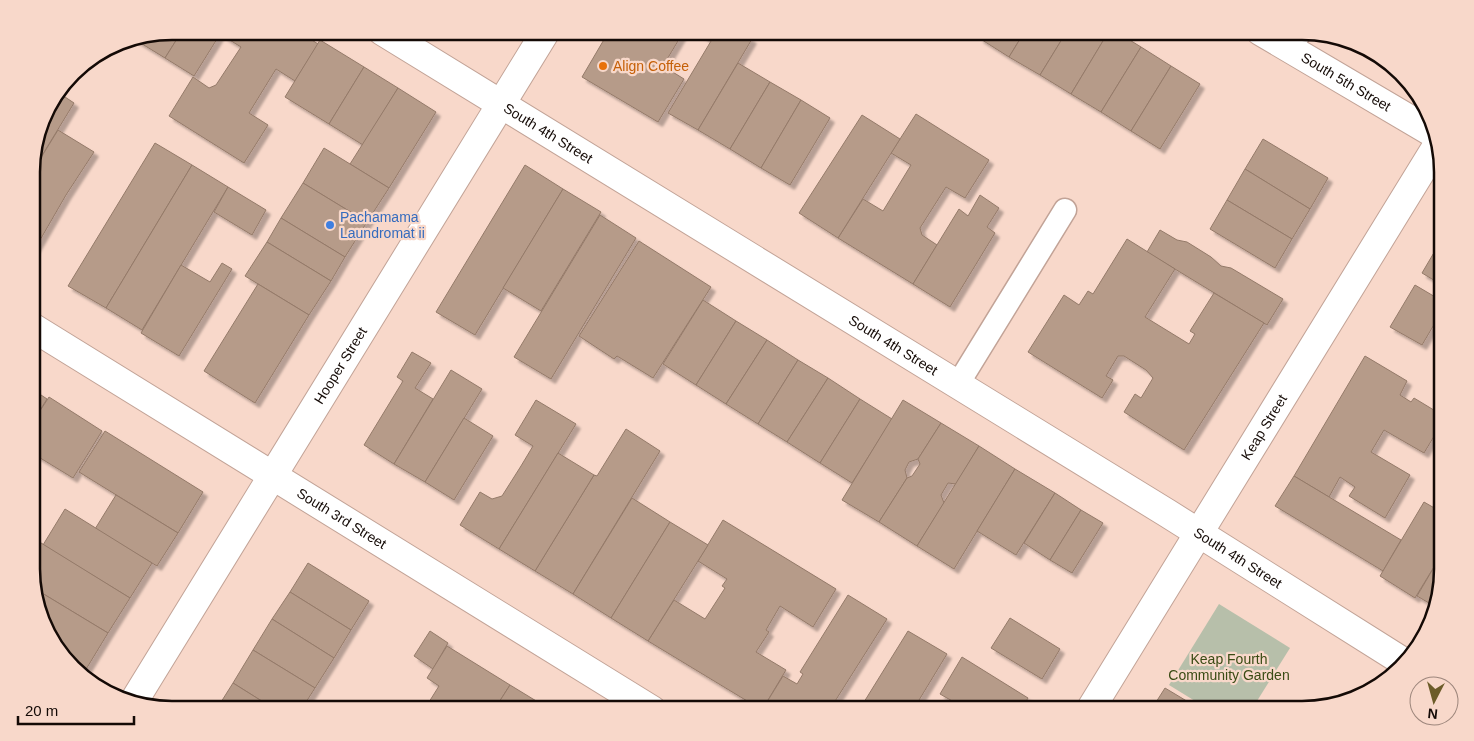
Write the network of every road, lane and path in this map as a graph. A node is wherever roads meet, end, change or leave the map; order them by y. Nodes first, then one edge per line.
1 (397, 40) edge
2 (540, 40) edge
3 (1296, 40) edge
4 (501, 104) junction
5 (1426, 128) edge
6 (1433, 153) edge
7 (1064, 210) dead end
8 (40, 332) edge
9 (958, 384) junction
10 (273, 476) junction
11 (1200, 533) junction
12 (1398, 659) edge
13 (137, 696) edge
14 (637, 701) edge
15 (1096, 701) edge

1 - 4 street, South 4th Street
2 - 4 street, Hooper Street
3 - 5 street, South 5th Street
4 - 9 street, South 4th Street
4 - 10 street, Hooper Street
6 - 11 street, Keap Street
7 - 9 lane
8 - 10 street, South 3rd Street
9 - 11 street, South 4th Street
10 - 13 street, Hooper Street
10 - 14 street, South 3rd Street
11 - 12 street, South 4th Street
11 - 15 street, Keap Street

